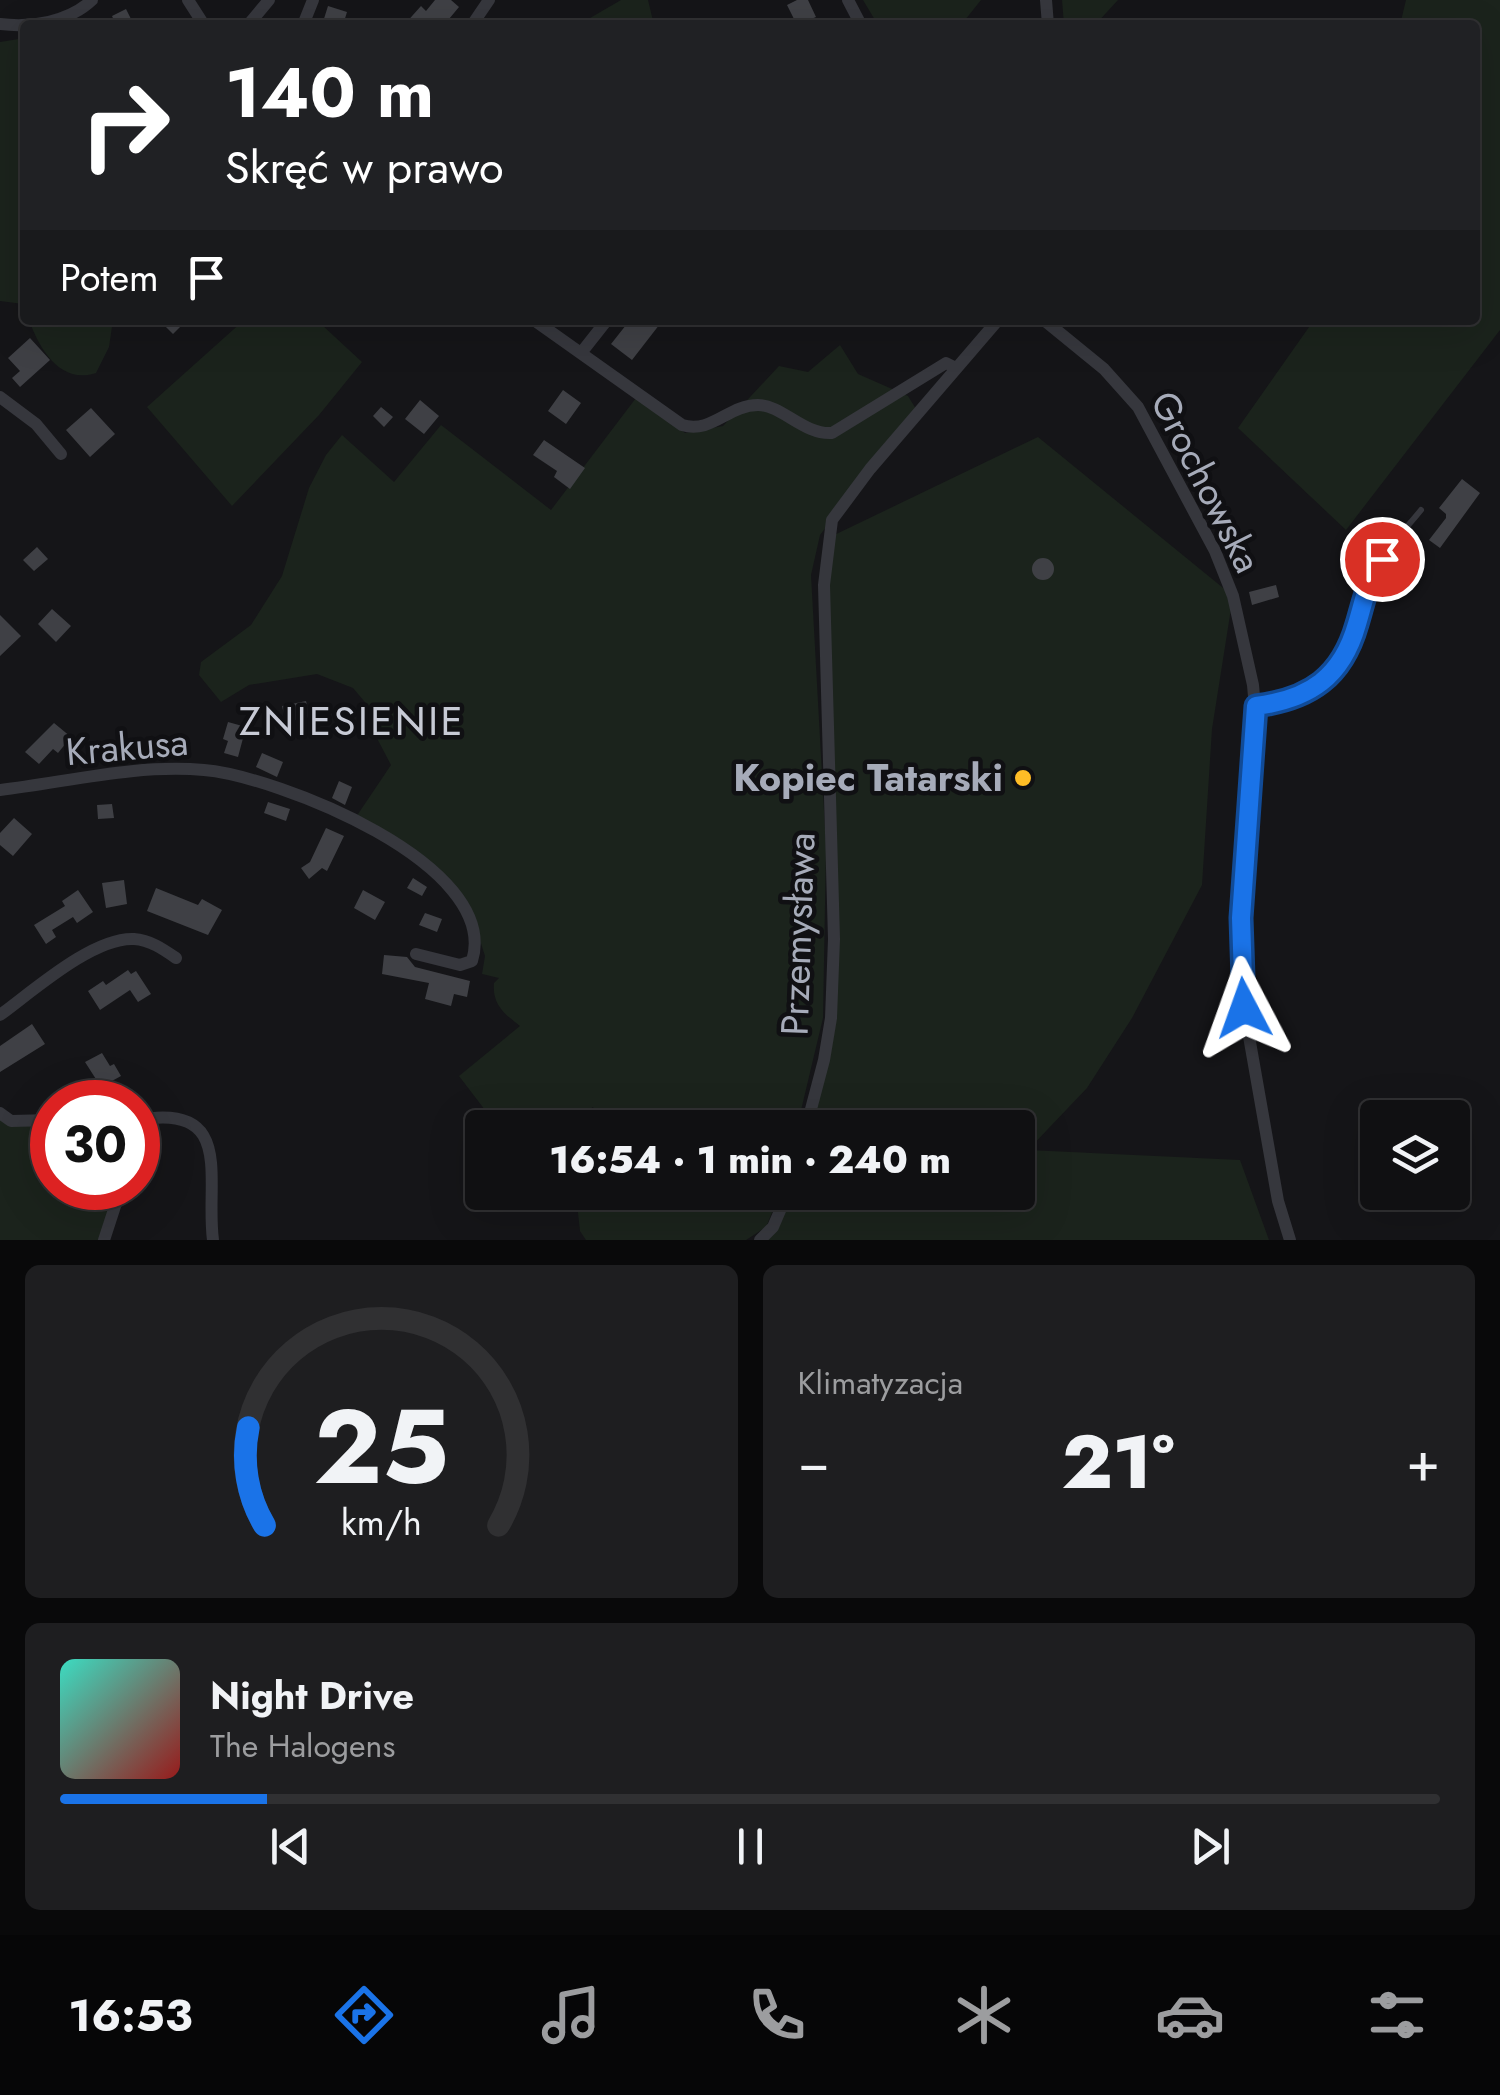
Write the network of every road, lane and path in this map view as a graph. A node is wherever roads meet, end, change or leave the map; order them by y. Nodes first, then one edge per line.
1 (92, 0) edge
2 (269, 0) edge
3 (55, 20) edge
4 (252, 20) edge
5 (541, 325) edge
6 (603, 325) edge
7 (994, 325) edge
8 (1050, 325) edge
9 (581, 353) junction
10 (956, 368) junction
11 (0, 397) edge
12 (60, 454) dead end
13 (1421, 510) dead end
14 (1256, 706) junction
15 (0, 790) edge
16 (416, 954) dead end
17 (176, 958) dead end
18 (0, 1015) edge
19 (811, 1110) edge
20 (0, 1113) edge
21 (160, 1118) edge
22 (30, 1120) edge
23 (114, 1210) edge
24 (780, 1210) edge
25 (104, 1240) edge
26 (213, 1240) edge
27 (760, 1240) edge
28 (1290, 1240) edge

1 - 3 street
2 - 4 street
5 - 9 street
6 - 9 street
7 - 10 street, Przemysława
8 - 14 street, Grochowska
9 - 10 street
10 - 19 street, Przemysława
11 - 12 street
13 - 14 lane
14 - 28 street, Grochowska
15 - 16 street, Krakusa
17 - 18 street
20 - 22 street
21 - 26 street
23 - 25 street
24 - 27 street

